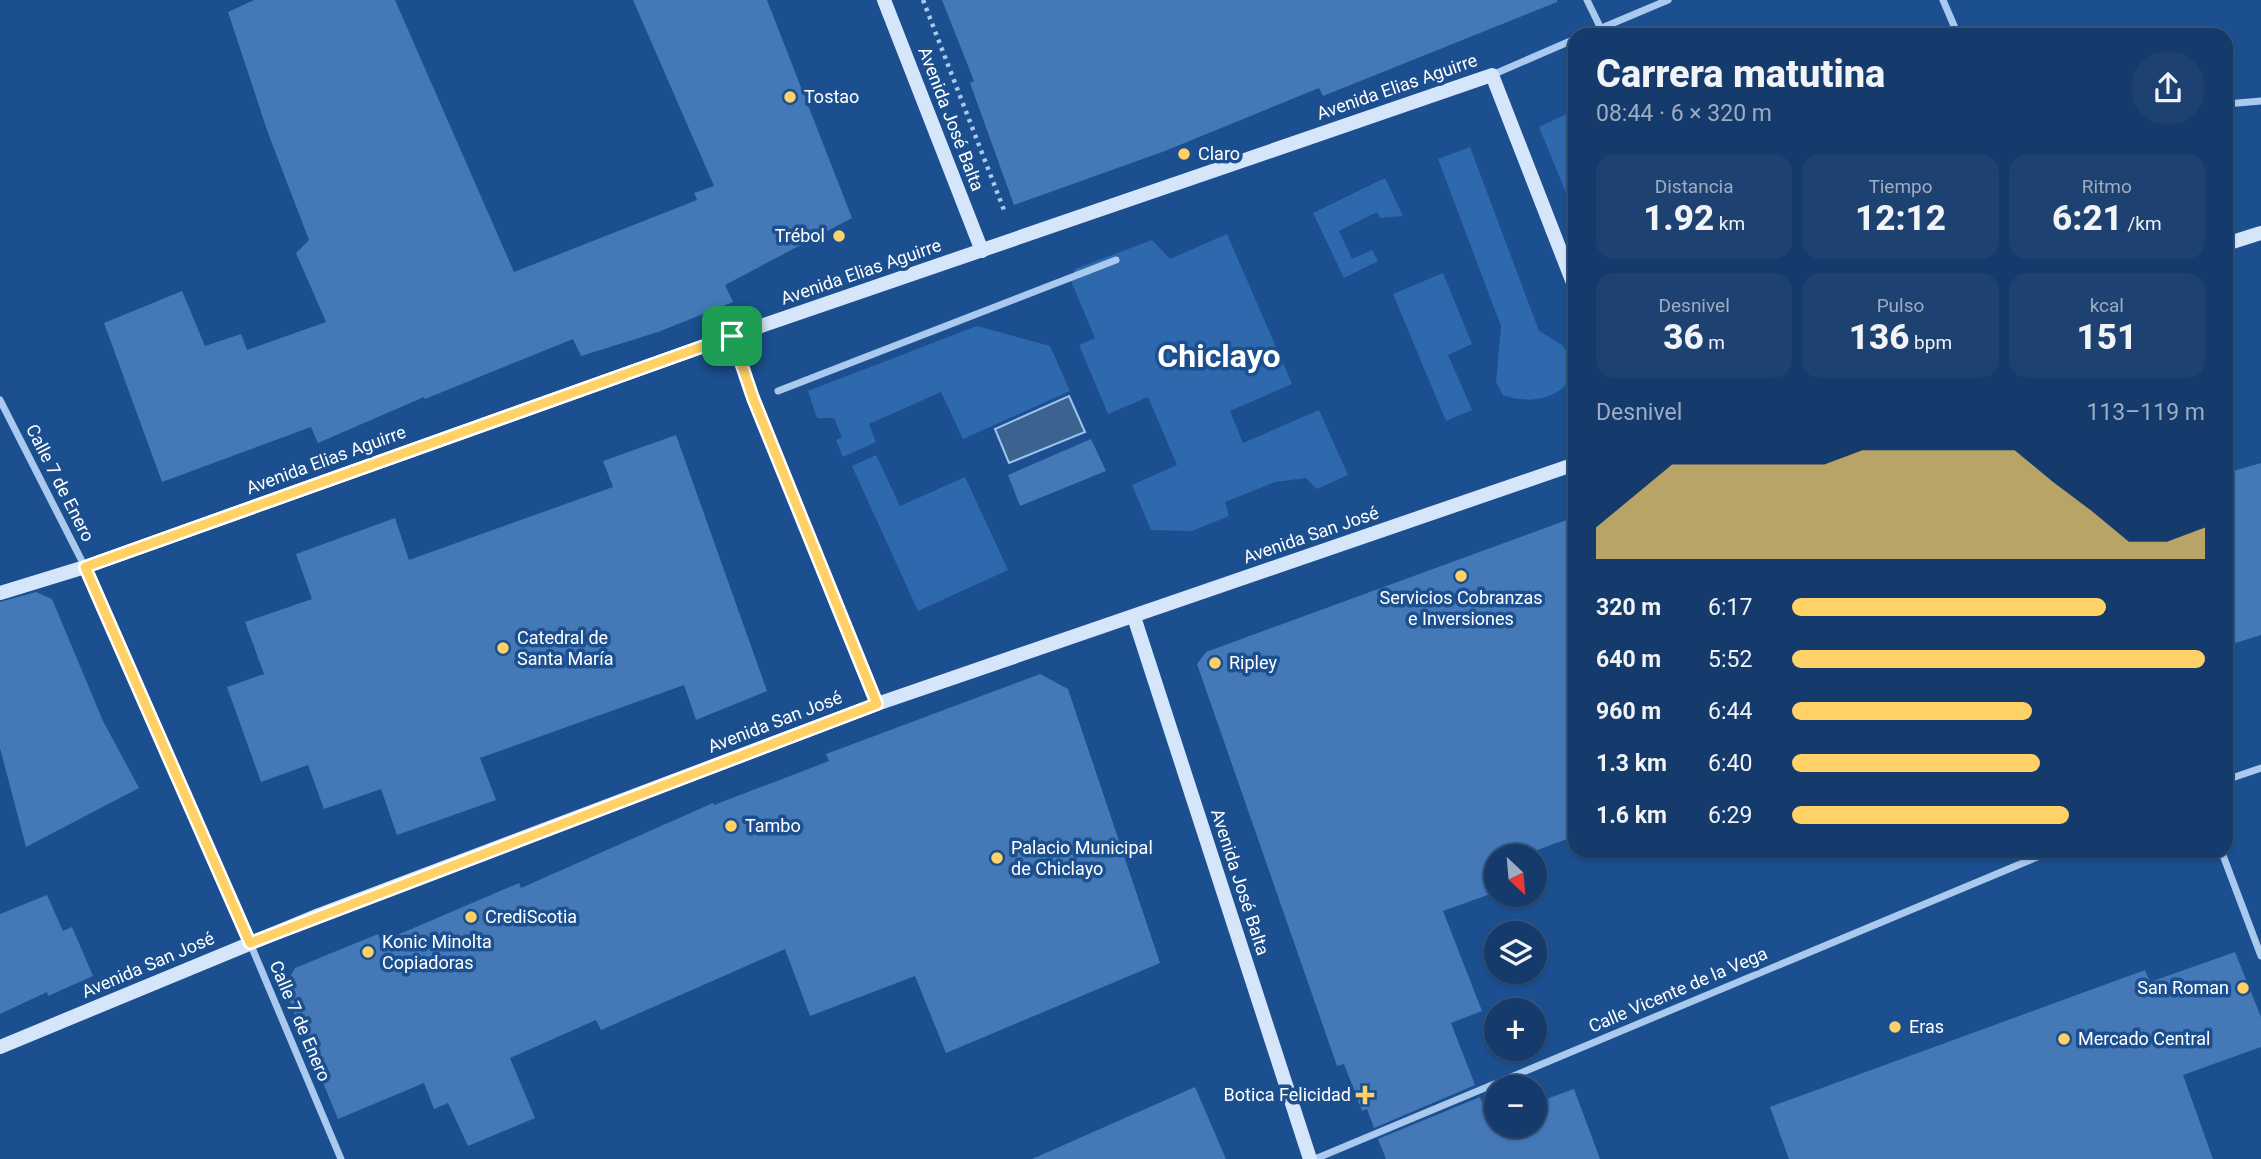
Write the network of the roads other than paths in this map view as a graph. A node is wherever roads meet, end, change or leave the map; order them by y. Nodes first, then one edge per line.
1 (884, 0) edge
2 (1587, 0) edge
3 (1668, 0) edge
4 (1943, 0) edge
5 (1600, 28) edge
6 (1610, 28) edge
7 (1955, 28) edge
8 (1568, 42) edge
9 (1492, 75) junction
10 (2261, 101) edge
11 (2233, 103) edge
12 (2261, 233) edge
13 (2233, 242) edge
14 (982, 251) junction
15 (1115, 260) dead end
16 (1568, 270) edge
17 (732, 336) junction
18 (778, 391) dead end
19 (0, 400) edge
20 (1568, 466) edge
21 (85, 567) junction
22 (0, 593) edge
23 (1133, 617) junction
24 (877, 704) junction
25 (2261, 768) edge
26 (2233, 778) edge
27 (2035, 858) edge
28 (2224, 858) edge
29 (250, 943) junction
30 (2261, 956) edge
31 (0, 1047) edge
32 (341, 1159) edge
33 (1312, 1159) edge

1 - 14 main road, Avenida José Balta
2 - 5 street
3 - 6 street
4 - 7 street
8 - 9 street, Avenida Elias Aguirre
9 - 14 main road, Avenida Elias Aguirre
9 - 16 main road
10 - 11 street
12 - 13 main road
14 - 17 main road, Avenida Elias Aguirre
15 - 18 street
17 - 21 main road, Avenida Elias Aguirre
17 - 24 street
19 - 21 street, Calle 7 de Enero
20 - 23 main road, Avenida San José
21 - 22 main road, Avenida Elias Aguirre
21 - 29 street, Calle 7 de Enero
23 - 24 main road, Avenida San José
23 - 33 main road, Avenida José Balta
24 - 29 main road, Avenida San José
25 - 26 street
27 - 33 street, Calle Vicente de la Vega
28 - 30 street
29 - 31 main road, Avenida San José
29 - 32 street, Calle 7 de Enero

